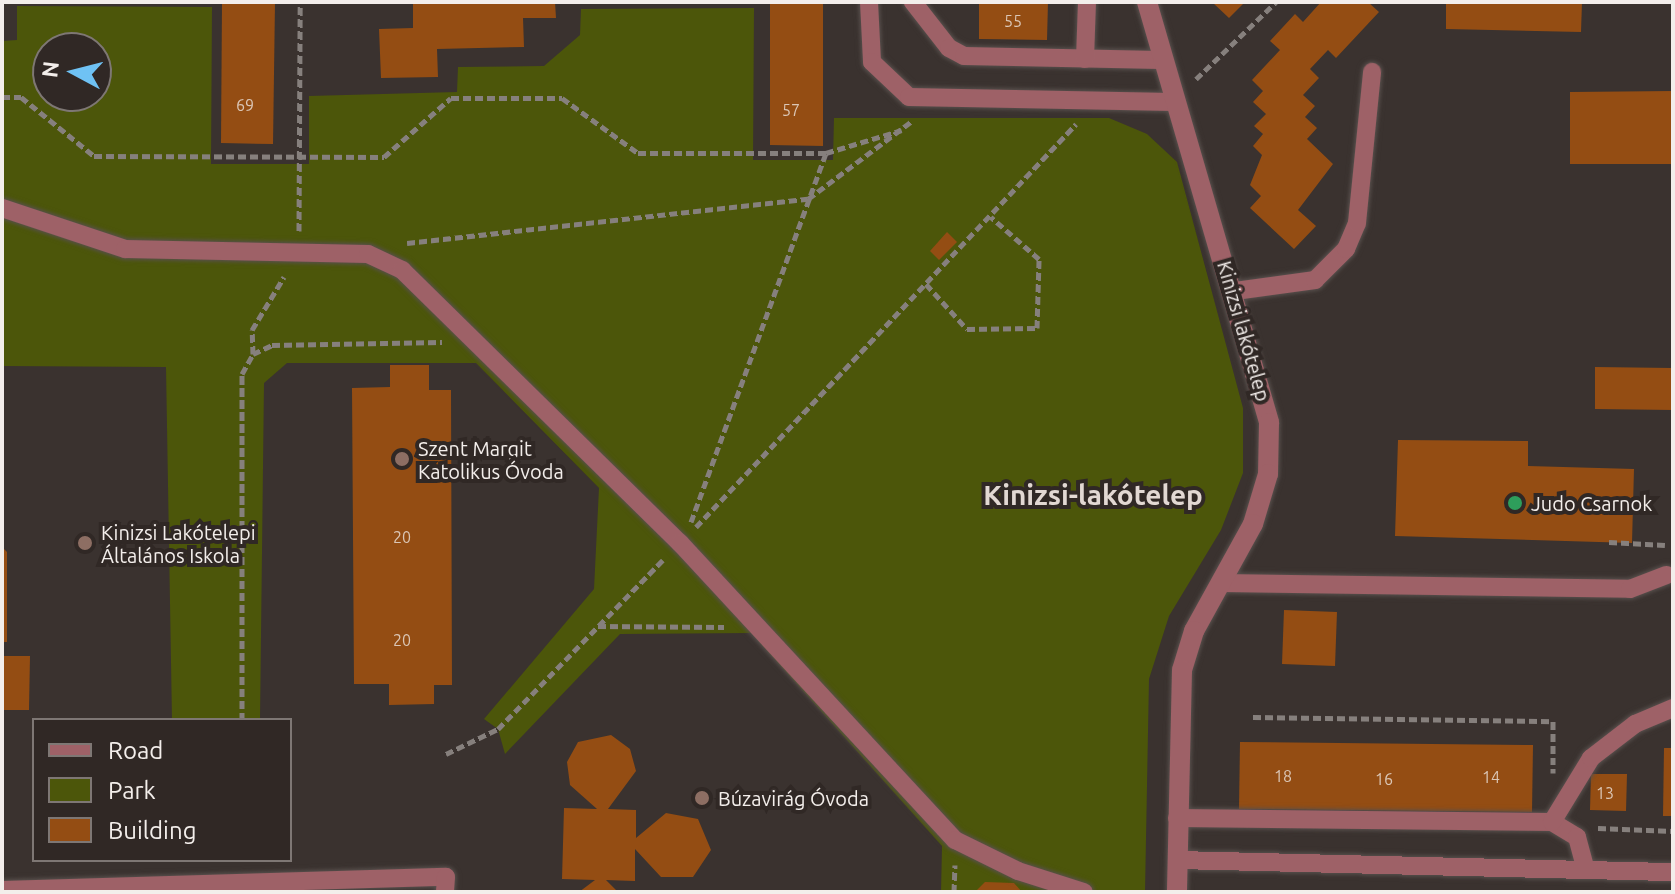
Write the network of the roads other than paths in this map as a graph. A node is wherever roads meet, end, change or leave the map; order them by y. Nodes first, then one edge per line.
1 (869, 2) edge
2 (913, 2) edge
3 (1087, 2) edge
4 (1147, 2) edge
5 (1085, 59) junction
6 (1160, 60) junction
7 (1372, 72) dead end
8 (1173, 102) junction
9 (2, 208) edge
10 (1235, 291) junction
11 (1666, 575) dead end
12 (1221, 583) junction
13 (1673, 708) edge
14 (1177, 818) junction
15 (1560, 824) junction
16 (1177, 860) junction
17 (1585, 867) junction
18 (1673, 872) edge
19 (2, 890) edge
20 (445, 892) edge
21 (1084, 892) edge
22 (1177, 892) edge

1 - 8 lane
2 - 5 lane
3 - 5 lane
4 - 6 street, Kinizsi lakótelep
5 - 6 lane
6 - 8 street, Kinizsi lakótelep
7 - 10 lane
8 - 10 street, Kinizsi lakótelep
9 - 21 lane
10 - 12 street, Kinizsi lakótelep
11 - 12 lane
12 - 14 street, Kinizsi lakótelep
13 - 15 lane
14 - 15 lane
14 - 16 street, Kinizsi lakótelep
15 - 17 lane
16 - 17 lane
16 - 22 street, Kinizsi lakótelep
17 - 18 lane
19 - 20 lane

